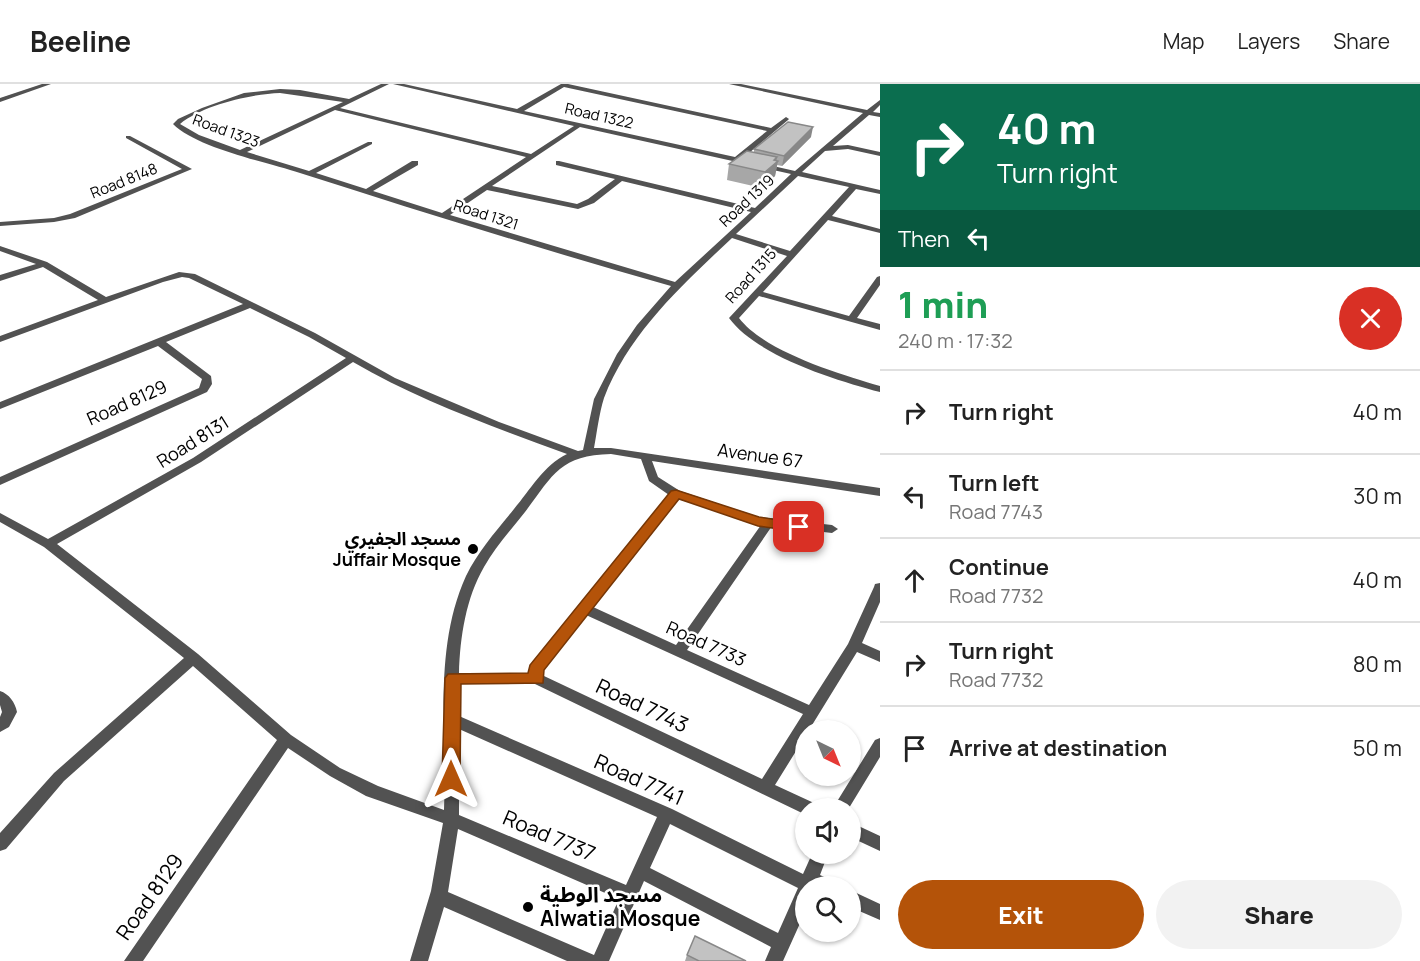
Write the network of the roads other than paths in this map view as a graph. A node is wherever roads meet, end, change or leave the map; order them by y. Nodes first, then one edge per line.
1 (48, 84) edge
2 (386, 84) edge
3 (396, 84) edge
4 (732, 84) edge
5 (564, 85) edge
6 (34, 90) junction
7 (0, 93) edge
8 (0, 100) edge
9 (349, 101) junction
10 (880, 102) edge
11 (333, 108) junction
12 (518, 111) junction
13 (866, 112) junction
14 (880, 115) edge
15 (786, 119) dead end
16 (579, 125) junction
17 (772, 130) junction
18 (128, 137) dead end
19 (370, 143) dead end
20 (828, 147) junction
21 (242, 152) junction
22 (880, 153) edge
23 (533, 158) junction
24 (735, 160) junction
25 (559, 163) dead end
26 (415, 164) dead end
27 (797, 173) junction
28 (309, 174) junction
29 (621, 178) junction
30 (854, 187) junction
31 (489, 188) junction
32 (366, 192) junction
33 (880, 192) edge
34 (757, 211) junction
35 (443, 216) junction
36 (826, 217) junction
37 (0, 224) edge
38 (880, 231) edge
39 (730, 235) junction
40 (0, 248) edge
41 (790, 254) junction
42 (44, 264) junction
43 (0, 278) edge
44 (880, 279) edge
45 (677, 285) junction
46 (756, 293) junction
47 (105, 300) junction
48 (252, 304) junction
49 (851, 319) junction
50 (880, 327) edge
51 (0, 339) edge
52 (159, 342) junction
53 (351, 359) junction
54 (880, 389) edge
55 (0, 406) edge
56 (588, 451) junction
57 (574, 453) junction
58 (641, 457) junction
59 (547, 476) junction
60 (0, 481) edge
61 (880, 492) edge
62 (676, 494) junction
63 (0, 517) edge
64 (768, 524) junction
65 (832, 529) dead end
66 (48, 544) junction
67 (880, 587) edge
68 (585, 609) junction
69 (854, 645) junction
70 (678, 652) junction
71 (880, 657) edge
72 (193, 658) junction
73 (453, 678) junction
74 (537, 679) junction
75 (0, 697) edge
76 (812, 712) junction
77 (451, 719) junction
78 (0, 726) edge
79 (286, 739) junction
80 (880, 744) edge
81 (765, 788) junction
82 (847, 798) edge
83 (795, 802) edge
84 (666, 814) junction
85 (452, 819) junction
86 (861, 834) edge
87 (0, 844) edge
88 (880, 844) edge
89 (640, 871) junction
90 (795, 878) edge
91 (630, 895) junction
92 (440, 897) junction
93 (861, 903) edge
94 (880, 912) edge
95 (795, 914) edge
96 (782, 944) junction
97 (559, 955) edge
98 (133, 961) edge
99 (419, 961) edge
100 (587, 961) edge
101 (600, 961) edge
102 (774, 961) edge

1 - 6 street
2 - 9 street
3 - 12 street, Road 1322
4 - 13 street
5 - 12 street
5 - 17 street
6 - 7 street
6 - 8 street
9 - 11 street
9 - 21 street, Road 1323
10 - 13 street, Road 1319
11 - 21 street
11 - 23 street
12 - 16 street, Road 1322
13 - 14 street
13 - 20 street, Road 1319
15 - 17 street
16 - 23 street, Road 1321
16 - 24 street, Road 1322
17 - 24 street
18 - 37 street, Road 8148
19 - 28 street
20 - 22 street
20 - 27 street, Road 1319
21 - 28 street, Road 1323
23 - 31 street, Road 1321
24 - 27 street, Road 1322
25 - 29 street
26 - 32 street
27 - 30 street, Road 1322
27 - 34 street, Road 1319
28 - 32 street, Road 1323
29 - 31 street
29 - 34 street
30 - 33 street, Road 1322
30 - 36 street, Road 1315
31 - 35 street, Road 1321
32 - 35 street, Road 1323
34 - 39 street, Road 1319
35 - 45 street, Road 1321
36 - 38 street
36 - 41 street, Road 1315
39 - 41 street
39 - 45 street, Road 1319
40 - 42 street
41 - 46 street, Road 1315
42 - 43 street
42 - 47 street
44 - 49 street
45 - 56 street, Road 1319
46 - 49 street
46 - 54 street, Road 1315
47 - 48 street
47 - 51 street
48 - 52 street
48 - 53 street
49 - 50 street
52 - 55 street
52 - 60 street, Road 8129
53 - 57 street
53 - 66 street, Road 8131
56 - 57 street, Avenue 67
56 - 58 street, Avenue 67
57 - 59 street, Avenue 67
58 - 59 street, Avenue 67
58 - 61 street, Avenue 67
58 - 62 street
59 - 73 street
62 - 64 street
62 - 68 street
63 - 66 street
64 - 65 street
64 - 70 street
66 - 72 street
67 - 69 street
68 - 70 street, Road 7733
68 - 74 street
69 - 71 street
69 - 76 street
70 - 76 street, Road 7733
72 - 79 street
72 - 87 street
73 - 74 street
73 - 77 street
74 - 81 street, Road 7743
75 - 78 street
76 - 81 street
77 - 84 street, Road 7741
77 - 85 street
79 - 85 street
79 - 98 street, Road 8129
80 - 82 street
81 - 83 street, Road 7743
84 - 89 street
84 - 90 street, Road 7741
85 - 91 street, Road 7737
85 - 92 street
86 - 88 street
89 - 91 street
89 - 96 street
91 - 101 street
92 - 97 street
92 - 99 street
93 - 94 street
95 - 96 street
96 - 102 street
97 - 100 street

